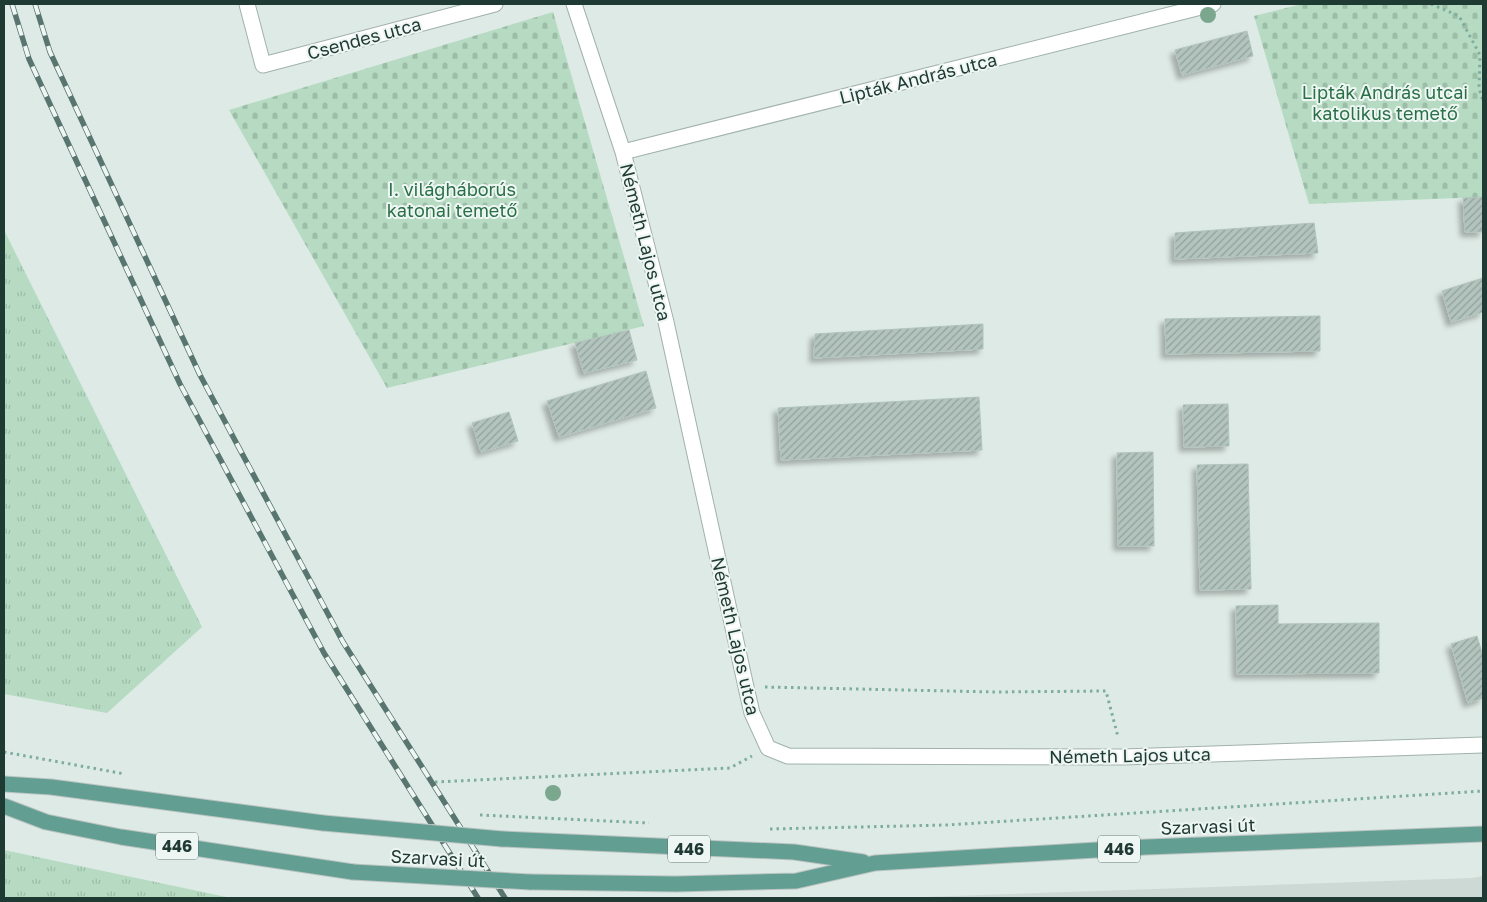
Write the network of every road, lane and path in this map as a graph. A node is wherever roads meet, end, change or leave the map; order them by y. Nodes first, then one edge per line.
1 (247, 4) edge
2 (495, 4) edge
3 (574, 4) edge
4 (1213, 4) edge
5 (1431, 4) edge
6 (1481, 55) edge
7 (1483, 101) edge
8 (624, 152) junction
9 (746, 687) junction
10 (1483, 745) edge
11 (768, 748) junction
12 (1123, 757) junction
13 (435, 782) dead end
14 (4, 784) edge
15 (1483, 791) edge
16 (4, 806) edge
17 (473, 814) dead end
18 (653, 823) dead end
19 (762, 829) dead end
20 (1483, 834) edge
21 (875, 863) junction

1 - 2 street, Csendes utca
3 - 8 street, Németh Lajos utca
4 - 8 street, Lipták András utca
5 - 6 path
6 - 7 path
8 - 9 street, Németh Lajos utca
9 - 11 street, Németh Lajos utca
9 - 12 path
10 - 12 street, Németh Lajos utca
11 - 12 street, Németh Lajos utca
11 - 13 path
14 - 21 main road, Szarvasi út / 446, bridge
15 - 19 path
16 - 21 main road, Szarvasi út / 446, bridge
17 - 18 path
20 - 21 main road, Szarvasi út / 446

